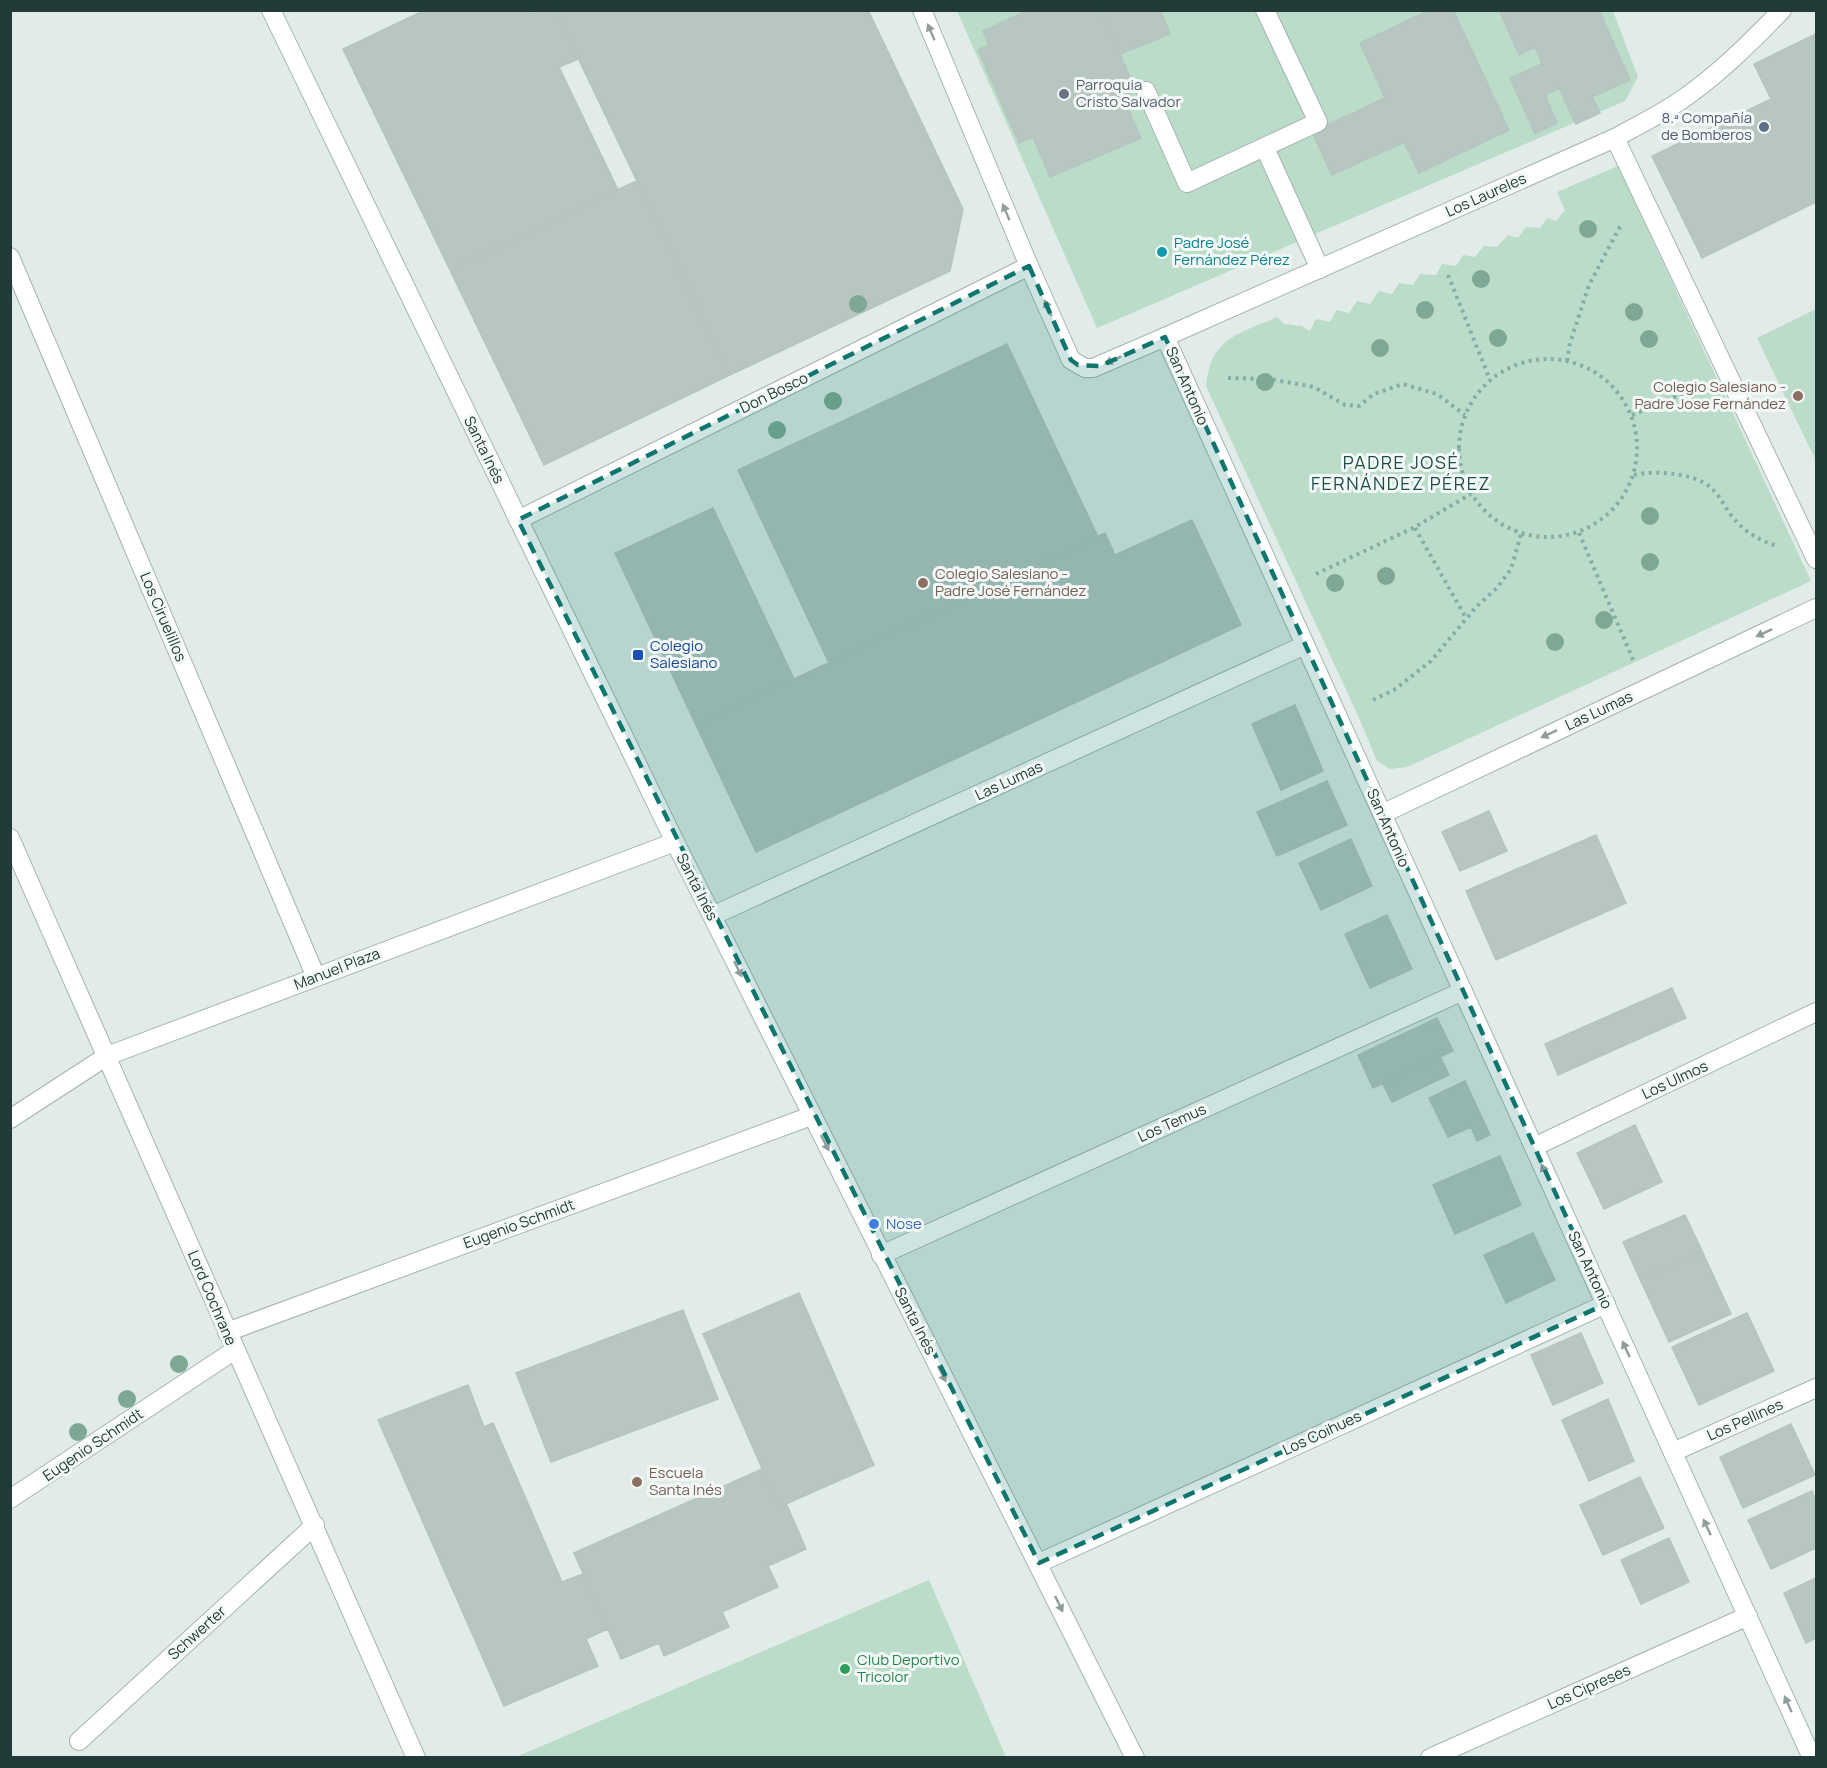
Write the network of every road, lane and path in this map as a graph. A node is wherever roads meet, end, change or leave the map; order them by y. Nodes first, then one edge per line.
1 (271, 10) edge
2 (922, 10) edge
3 (1265, 10) edge
4 (1782, 10) edge
5 (1146, 91) dead end
6 (1615, 138) junction
7 (1265, 148) junction
8 (1641, 191) junction
9 (10, 257) edge
10 (1029, 266) junction
11 (1320, 269) junction
12 (1448, 275) dead end
13 (1165, 337) junction
14 (1567, 361) junction
15 (1728, 374) junction
16 (1228, 378) dead end
17 (1490, 380) junction
18 (1465, 415) junction
19 (1632, 415) junction
20 (1634, 475) junction
21 (1471, 494) junction
22 (518, 520) junction
23 (1414, 527) junction
24 (1579, 533) junction
25 (1521, 534) junction
26 (1782, 548) dead end
27 (1816, 559) edge
28 (1316, 574) dead end
29 (1816, 608) edge
30 (1466, 618) junction
31 (1305, 645) junction
32 (1645, 689) junction
33 (1373, 700) dead end
34 (1382, 814) junction
35 (10, 838) edge
36 (675, 842) junction
37 (712, 916) junction
38 (316, 977) junction
39 (1463, 991) junction
40 (1816, 1012) edge
41 (107, 1056) junction
42 (811, 1116) junction
43 (10, 1119) edge
44 (1534, 1147) junction
45 (881, 1255) junction
46 (1606, 1304) junction
47 (227, 1332) junction
48 (235, 1350) junction
49 (1816, 1388) edge
50 (1673, 1452) junction
51 (10, 1499) edge
52 (315, 1525) junction
53 (1039, 1563) junction
54 (1748, 1616) junction
55 (79, 1741) dead end
56 (1469, 1749) edge
57 (416, 1758) edge
58 (1135, 1758) edge
59 (1430, 1758) edge
60 (1812, 1758) edge

1 - 22 street, Santa Inés
10 -> 2 street, San Antonio
3 - 7 street
4 - 6 street, Los Laureles
5 - 7 street
6 - 8 street
6 - 11 street, Los Laureles
7 - 11 street
8 - 14 path
8 - 15 street
9 - 38 street, Los Ciruelillos
13 -> 10 street, San Antonio
10 - 22 street, Don Bosco
11 - 13 street, Los Laureles
12 - 17 path
13 - 31 street, San Antonio
14 - 17 path
14 - 19 path
15 - 19 path
15 - 27 street
16 - 18 path
17 - 18 path
18 - 21 path
19 - 20 path
20 - 24 path
20 - 26 path
21 - 23 path
21 - 25 path
22 - 36 street, Santa Inés
23 - 28 path
23 - 30 path
24 - 25 path
24 - 32 path
25 - 30 path
29 -> 32 street, Las Lumas
30 - 33 path
31 - 34 street, San Antonio
31 - 37 street, Las Lumas
32 -> 34 street, Las Lumas
34 - 39 street, San Antonio
35 - 41 street, Lord Cochrane
36 - 37 street, Santa Inés
36 - 38 street, Manuel Plaza
37 -> 42 street, Santa Inés
38 - 41 street, Manuel Plaza
39 - 44 street, San Antonio
39 - 45 street, Los Temus
40 - 44 street, Los Ulmos
41 - 43 street, Manuel Plaza
41 - 47 street, Lord Cochrane
42 -> 45 street, Santa Inés
42 - 47 street, Eugenio Schmidt
46 -> 44 street, San Antonio
45 -> 53 street, Santa Inés
50 -> 46 street, San Antonio
46 - 53 street, Los Coihues
47 - 48 street, Lord Cochrane
48 - 51 street, Eugenio Schmidt
48 - 52 street, Lord Cochrane
49 - 50 street, Los Pellines
54 -> 50 street, San Antonio
52 - 55 street, Schwerter
52 - 57 street, Lord Cochrane
53 -> 58 street, Santa Inés
54 - 56 street, Los Cipreses
60 -> 54 street, San Antonio
56 - 59 street, Los Cipreses

